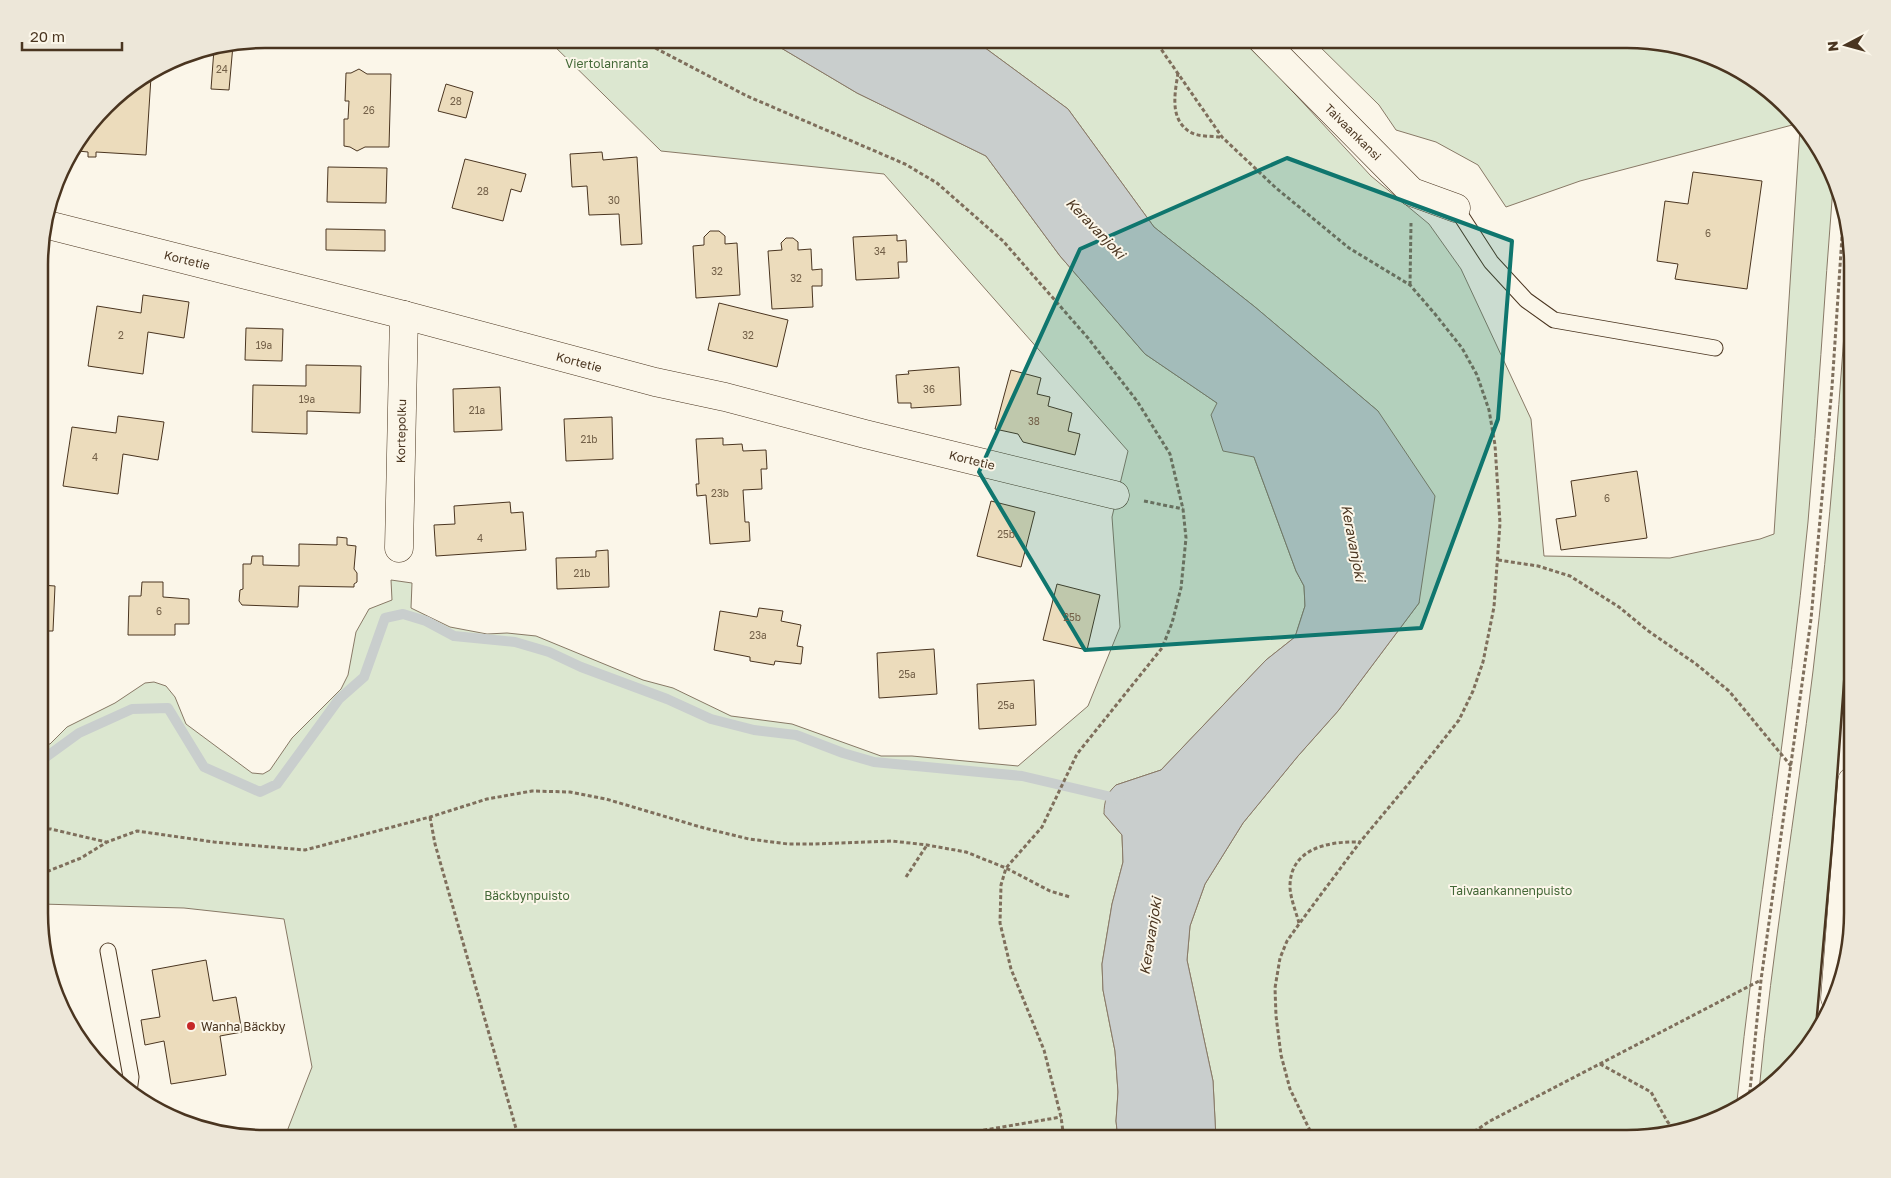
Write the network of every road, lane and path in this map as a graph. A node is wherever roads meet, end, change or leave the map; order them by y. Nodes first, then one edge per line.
1 (655, 48) edge
2 (1160, 48) edge
3 (1270, 48) edge
4 (1178, 73) junction
5 (1222, 137) junction
6 (1412, 192) junction
7 (1456, 208) joint
8 (51, 226) edge
9 (1842, 236) edge
10 (1410, 285) junction
11 (404, 315) junction
12 (1715, 348) dead end
13 (1115, 495) joint
14 (1183, 509) junction
15 (399, 548) dead end
16 (1498, 560) junction
17 (1792, 766) junction
18 (430, 817) junction
19 (48, 829) edge
20 (107, 842) junction
21 (1360, 842) junction
22 (927, 845) junction
23 (1006, 868) junction
24 (48, 871) edge
25 (906, 877) dead end
26 (1844, 883) edge
27 (1070, 896) dead end
28 (1299, 924) junction
29 (108, 951) dead end
30 (1838, 961) edge
31 (1762, 980) junction
32 (1600, 1064) junction
33 (130, 1084) edge
34 (1750, 1092) edge
35 (1062, 1117) junction
36 (1671, 1126) edge
37 (516, 1130) edge
38 (985, 1130) edge
39 (1063, 1130) edge
40 (1310, 1130) edge
41 (1476, 1130) edge

1 - 14 path
2 - 4 path
3 - 6 main road, Taivaankansi
4 - 5 path
4 - 5 path
5 - 10 path
6 - 7 main road, Taivaankansi
6 - 10 path
7 - 12 lane
8 - 11 main road, Kortetie
9 - 17 path
10 - 16 path
11 - 13 main road, Kortetie
11 - 15 main road, Kortepolku
13 - 14 path
14 - 23 path
16 - 17 path
16 - 21 path
17 - 31 path
18 - 20 path
18 - 22 path
18 - 37 path
19 - 20 path
20 - 24 path
21 - 28 path
21 - 28 path
22 - 23 path
22 - 25 path
23 - 27 path
23 - 35 path
26 - 30 main road
28 - 40 path
29 - 33 lane
31 - 32 path
31 - 34 path
32 - 36 path
32 - 41 path
35 - 38 path
35 - 39 path

